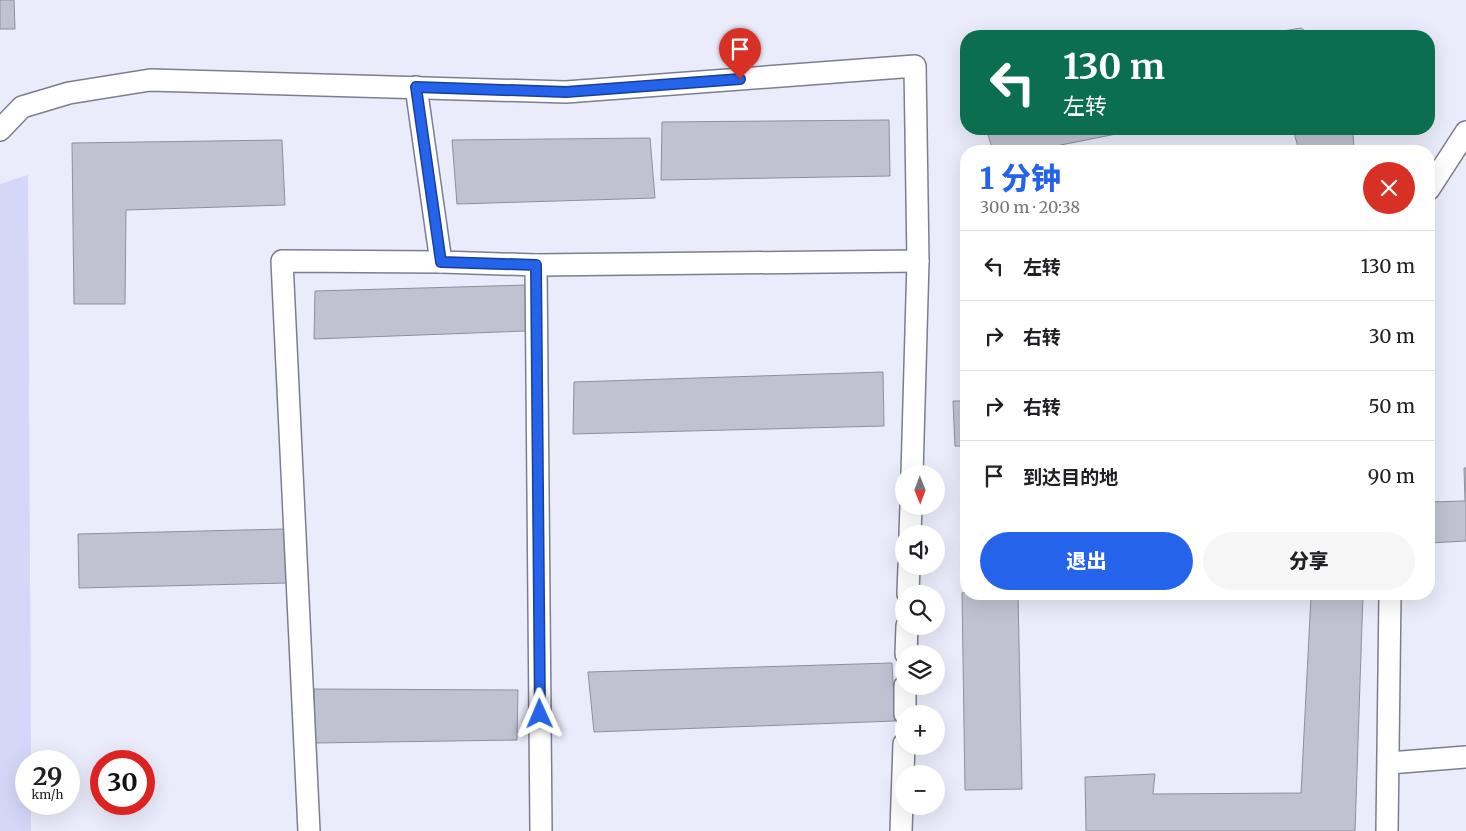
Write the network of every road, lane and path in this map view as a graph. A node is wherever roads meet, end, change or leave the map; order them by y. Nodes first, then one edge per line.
1 (416, 87) junction
2 (0, 130) edge
3 (1466, 132) edge
4 (1435, 180) edge
5 (441, 262) junction
6 (918, 262) junction
7 (536, 265) junction
8 (912, 465) edge
9 (1390, 600) edge
10 (904, 755) edge
11 (1466, 757) edge
12 (1389, 763) junction
13 (309, 831) edge
14 (541, 831) edge
15 (901, 831) edge
16 (1387, 831) edge

1 - 2 street
1 - 5 street
1 - 6 street
3 - 4 street
5 - 7 street
5 - 13 street
6 - 7 street
6 - 8 street
7 - 14 street
9 - 12 street
10 - 15 street
11 - 12 street
12 - 16 street

